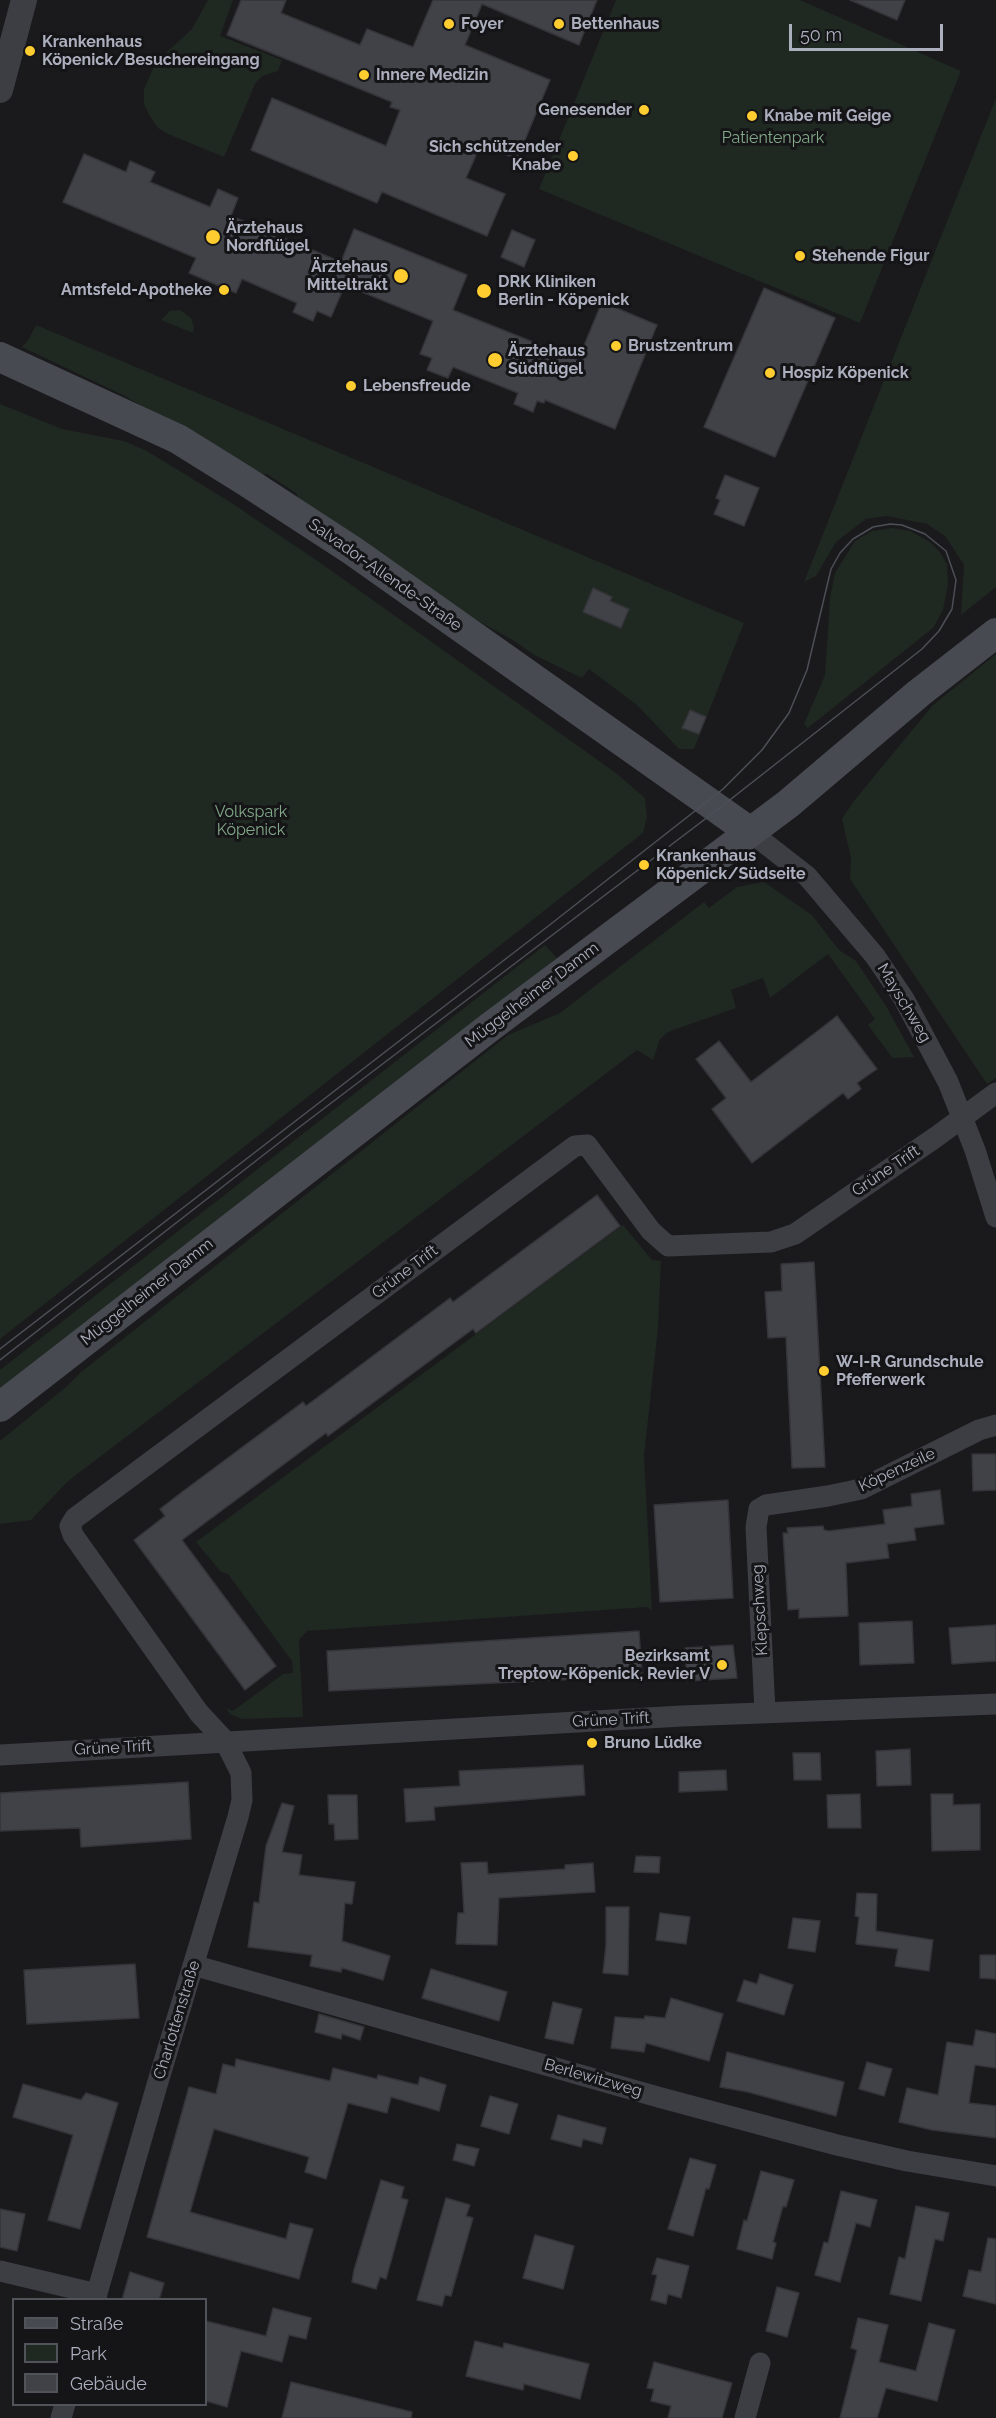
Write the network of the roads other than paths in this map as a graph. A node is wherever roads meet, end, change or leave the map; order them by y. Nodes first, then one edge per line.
1 (24, 0) edge
2 (0, 90) edge
3 (0, 357) edge
4 (996, 633) edge
5 (749, 831) junction
6 (996, 1093) edge
7 (963, 1118) junction
8 (996, 1217) edge
9 (66, 1356) junction
10 (0, 1407) edge
11 (996, 1425) edge
12 (0, 1426) edge
13 (759, 1509) joint
14 (996, 1704) edge
15 (765, 1712) junction
16 (225, 1741) junction
17 (0, 1755) edge
18 (193, 1965) junction
19 (996, 2176) edge
20 (0, 2271) edge
21 (96, 2297) edge
22 (760, 2363) dead end
23 (745, 2418) edge

1 - 2 street
3 - 5 main road, Salvador-Allende-Straße
4 - 5 main road, Müggelheimer Damm
5 - 7 street, Mayschweg
5 - 9 main road, Müggelheimer Damm
6 - 7 street
7 - 8 street, Mayschweg
7 - 16 street, Grüne Trift
9 - 10 main road, Müggelheimer Damm
9 - 12 main road, Müggelheimer Damm
11 - 13 street, Köpenzeile
13 - 15 street, Klepschweg
14 - 15 street, Grüne Trift
15 - 16 street, Grüne Trift
16 - 17 street, Grüne Trift
16 - 18 street, Charlottenstraße
18 - 19 street, Berlewitzweg
18 - 21 street, Charlottenstraße
20 - 21 street
22 - 23 street

